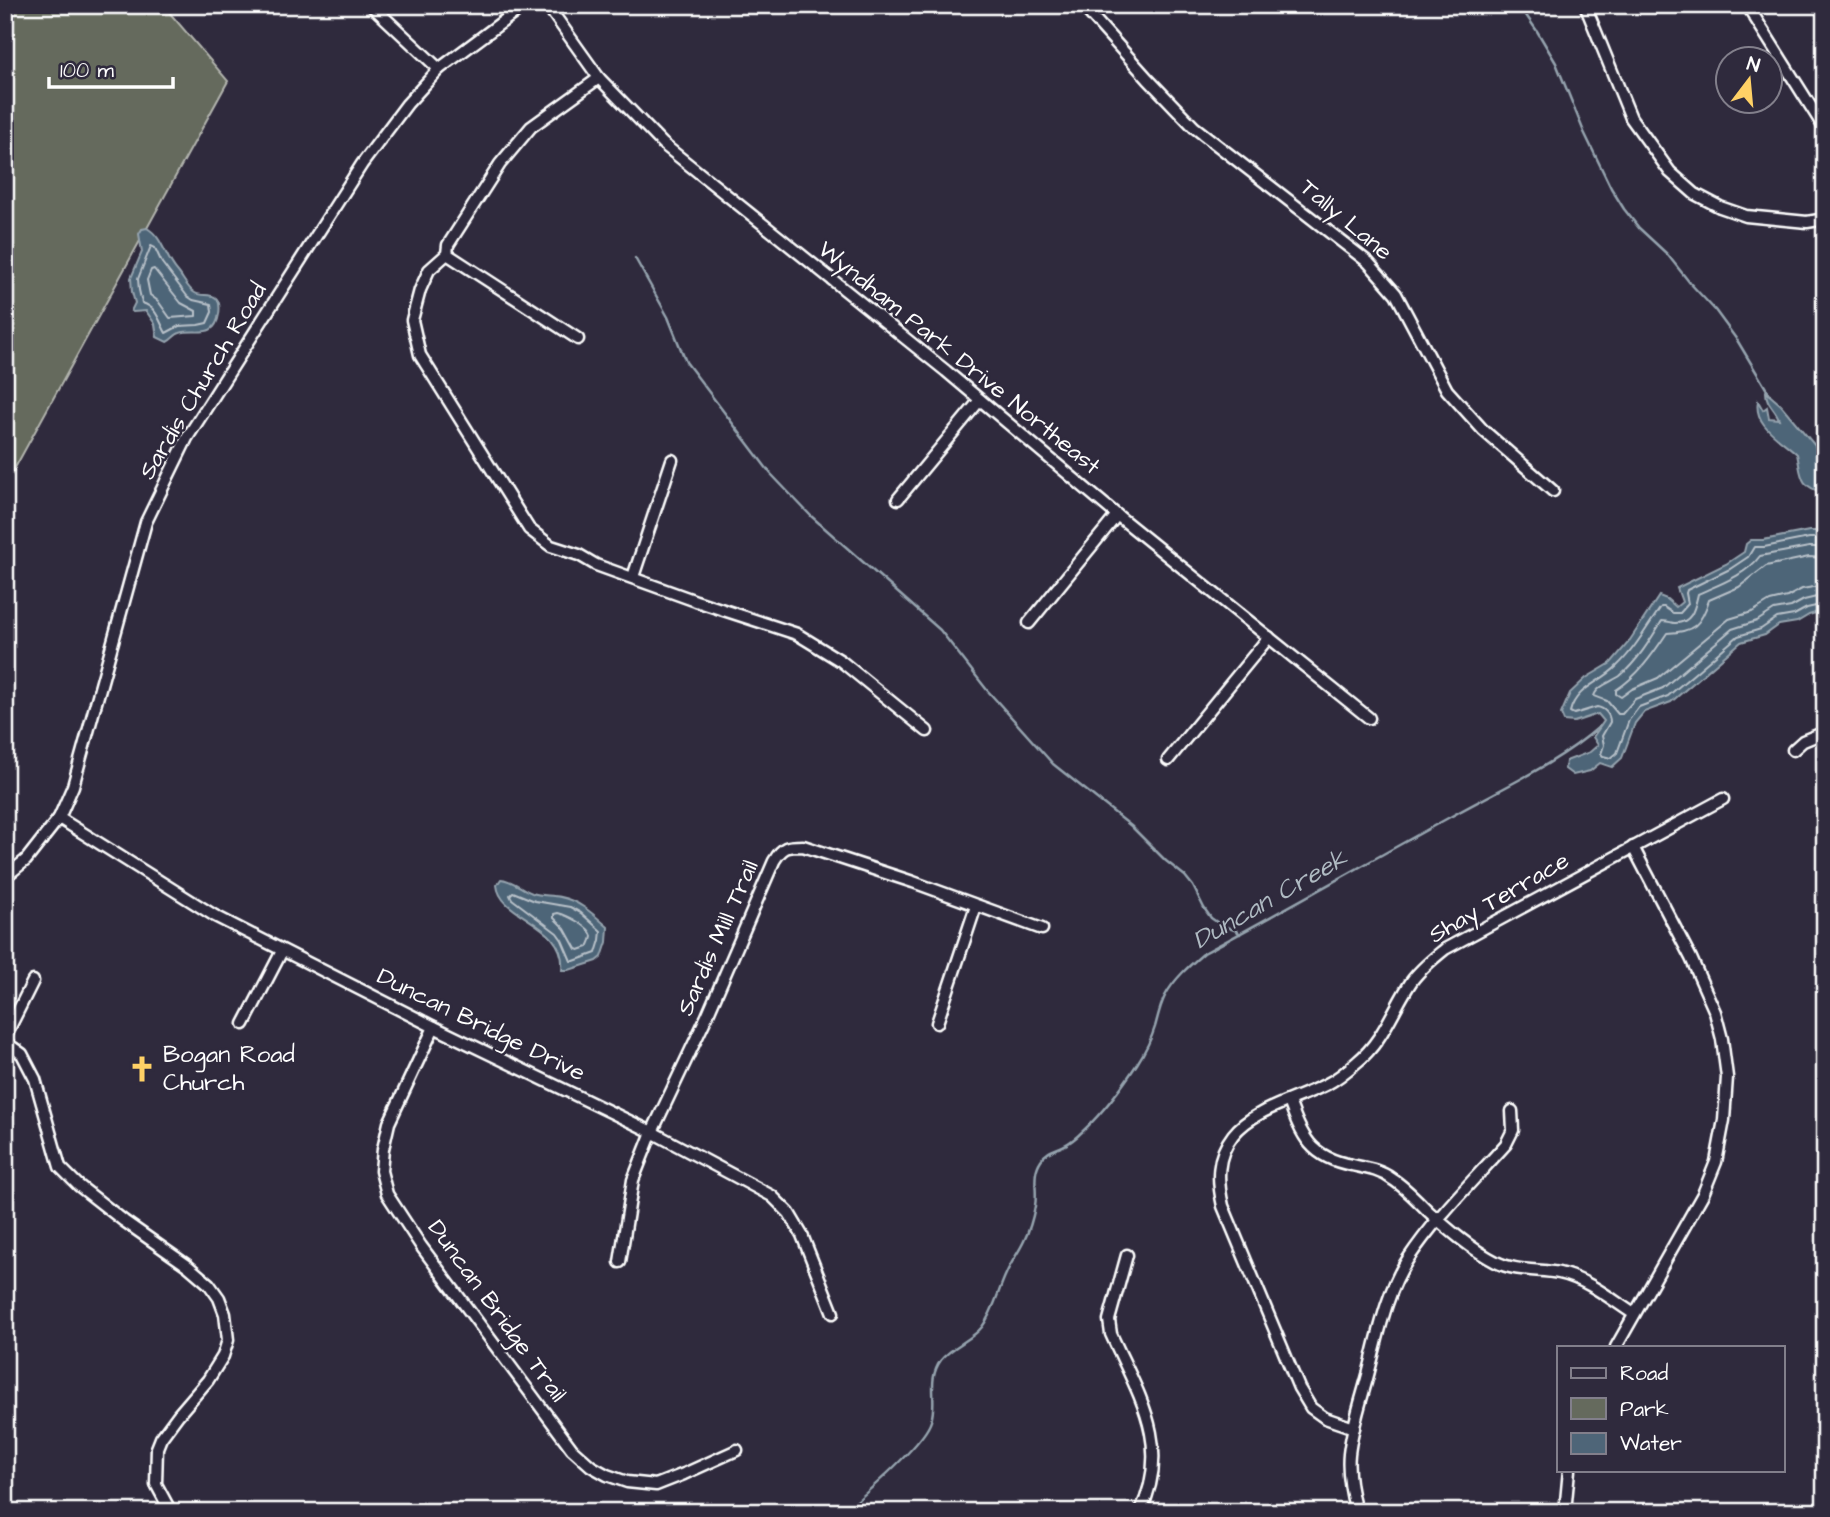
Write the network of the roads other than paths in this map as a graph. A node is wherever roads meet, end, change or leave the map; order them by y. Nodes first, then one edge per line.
1 (371, 5) edge
2 (526, 5) edge
3 (547, 5) edge
4 (1082, 5) edge
5 (1585, 5) edge
6 (1747, 5) edge
7 (439, 69) junction
8 (599, 78) junction
9 (1825, 129) edge
10 (1825, 219) edge
11 (447, 254) junction
12 (578, 339) dead end
13 (980, 401) junction
14 (672, 460) dead end
15 (1553, 491) dead end
16 (898, 499) dead end
17 (1117, 515) junction
18 (633, 577) junction
19 (1029, 623) dead end
20 (1269, 637) junction
21 (1369, 718) dead end
22 (928, 731) dead end
23 (1825, 732) edge
24 (1793, 750) dead end
25 (1168, 760) dead end
26 (1723, 799) dead end
27 (59, 818) junction
28 (1633, 847) junction
29 (5, 877) edge
30 (976, 906) junction
31 (1042, 929) dead end
32 (282, 951) junction
33 (33, 981) dead end
34 (937, 1023) dead end
35 (244, 1024) dead end
36 (434, 1027) junction
37 (5, 1040) edge
38 (1289, 1101) junction
39 (1512, 1111) dead end
40 (652, 1132) junction
41 (1438, 1220) junction
42 (1126, 1255) dead end
43 (620, 1262) dead end
44 (833, 1313) dead end
45 (1634, 1314) junction
46 (1617, 1346) edge
47 (1354, 1428) junction
48 (737, 1450) dead end
49 (1569, 1472) edge
50 (171, 1512) edge
51 (1140, 1512) edge
52 (1356, 1512) edge
53 (1565, 1512) edge

1 - 7 street
2 - 7 street, Sardis Church Road
3 - 8 street, Wyndham Park Drive Northeast
4 - 15 street, Tally Lane
5 - 10 street
6 - 9 street
7 - 27 street, Sardis Church Road
8 - 11 street
8 - 13 street, Wyndham Park Drive Northeast
11 - 12 street
11 - 18 street
13 - 16 street
13 - 17 street, Wyndham Park Drive Northeast
14 - 18 street
17 - 19 street
17 - 20 street, Wyndham Park Drive Northeast
18 - 22 street
20 - 21 street, Wyndham Park Drive Northeast
20 - 25 street
23 - 24 street
26 - 28 street, Shay Terrace
27 - 29 street, Sardis Church Road
27 - 32 street, Duncan Bridge Drive
28 - 38 street, Shay Terrace
28 - 45 street
30 - 31 street, Sardis Mill Trail
30 - 34 street
30 - 40 street, Sardis Mill Trail
32 - 35 street
32 - 36 street, Duncan Bridge Drive
33 - 37 street
36 - 40 street, Duncan Bridge Drive
36 - 48 street, Duncan Bridge Trail
37 - 50 street
38 - 41 street
38 - 47 street, Shay Terrace
39 - 41 street
40 - 43 street, Sardis Mill Trail
40 - 44 street, Duncan Bridge Drive
41 - 45 street
41 - 47 street
42 - 51 street
45 - 46 street
47 - 52 street
49 - 53 street

